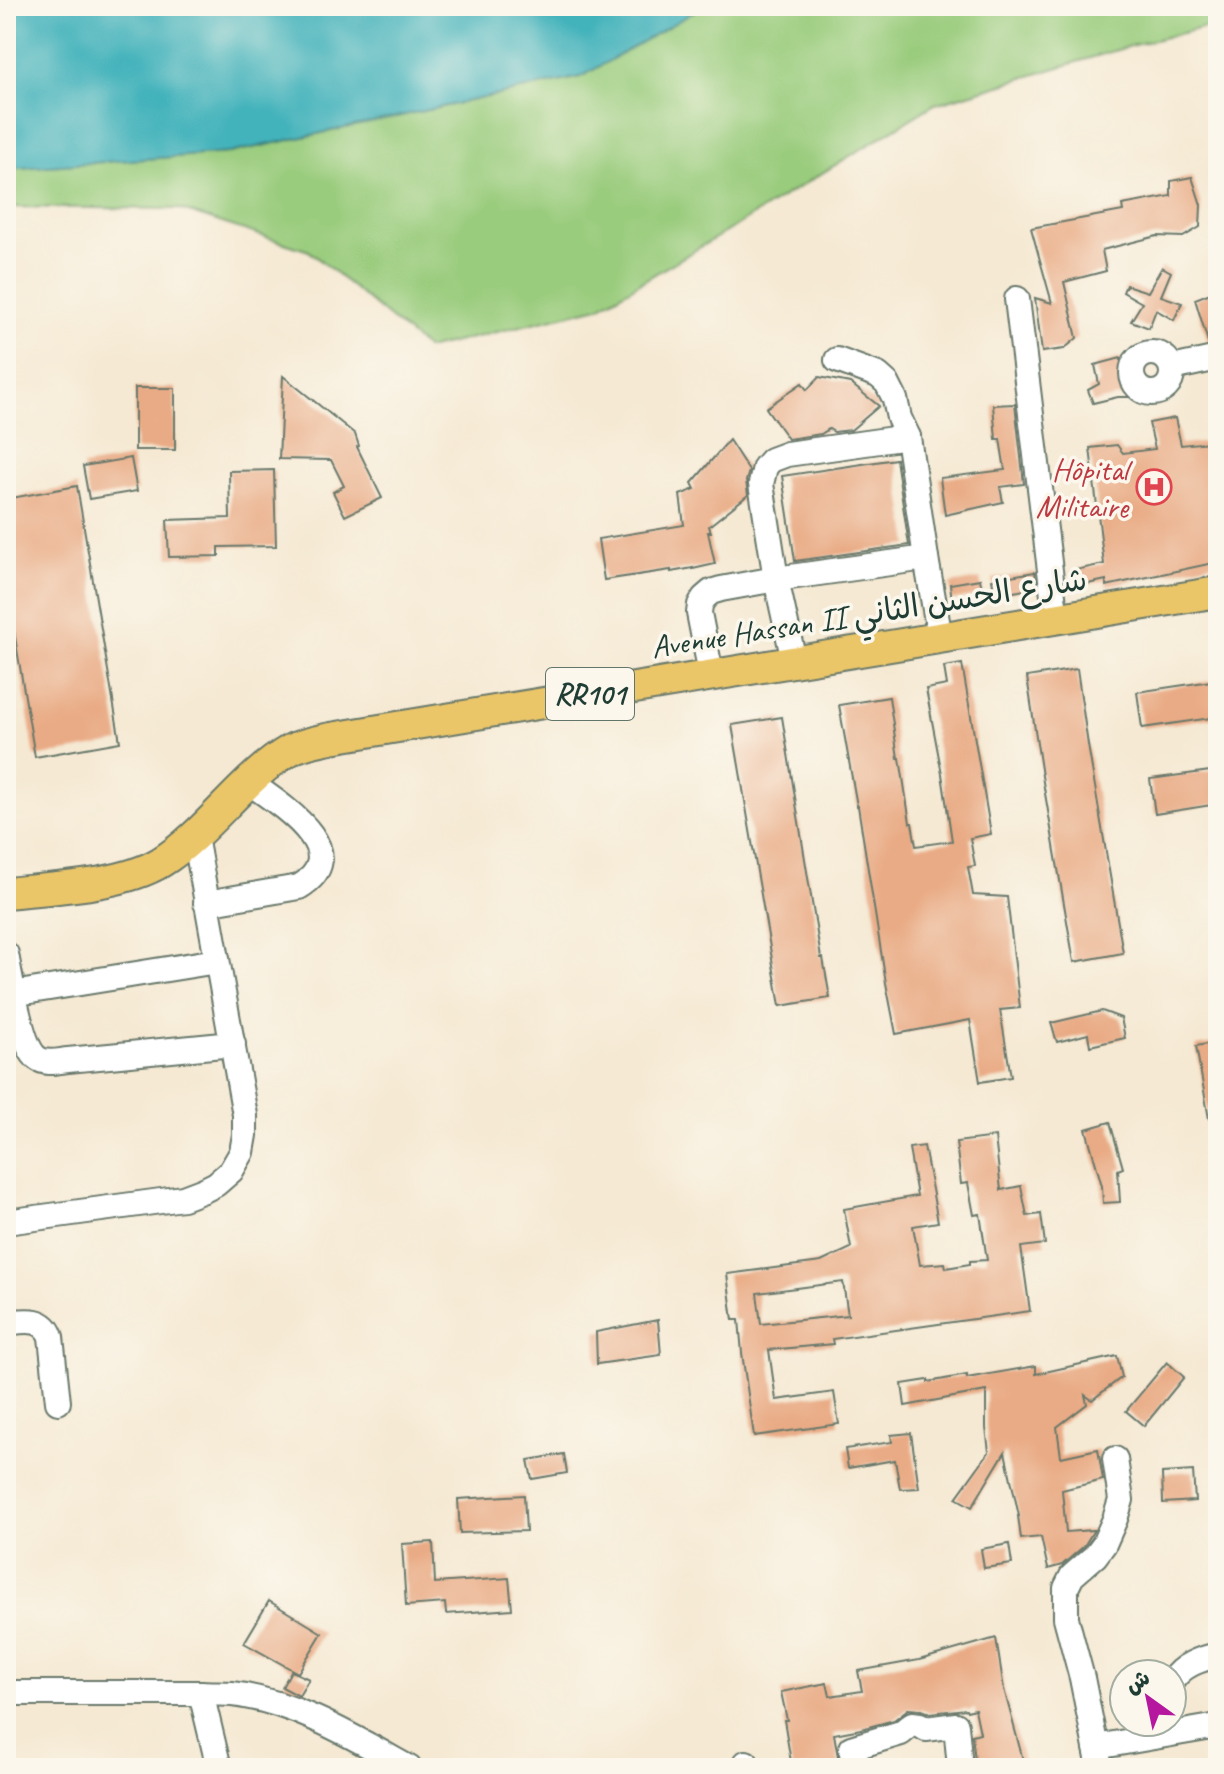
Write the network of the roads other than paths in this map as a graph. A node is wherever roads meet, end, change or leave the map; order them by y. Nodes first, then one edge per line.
1 (1017, 299) dead end
2 (1218, 358) edge
3 (837, 360) dead end
4 (1172, 368) dead end
5 (908, 437) junction
6 (926, 558) junction
7 (776, 579) junction
8 (1218, 592) edge
9 (1056, 620) junction
10 (940, 638) junction
11 (794, 661) junction
12 (711, 674) junction
13 (250, 783) junction
14 (195, 836) junction
15 (6, 893) edge
16 (206, 903) junction
17 (6, 954) edge
18 (217, 961) junction
19 (10, 994) edge
20 (233, 1044) junction
21 (6, 1222) edge
22 (6, 1323) edge
23 (58, 1402) dead end
24 (1115, 1459) dead end
25 (1218, 1655) edge
26 (1188, 1666) edge
27 (6, 1693) edge
28 (201, 1693) junction
29 (1218, 1726) edge
30 (1188, 1727) edge
31 (1145, 1738) edge
32 (1098, 1758) edge
33 (219, 1768) edge
34 (409, 1768) edge
35 (855, 1768) edge
36 (960, 1768) edge

1 - 9 street
2 - 4 street
3 - 5 street
5 - 6 street
5 - 7 street
6 - 7 street
6 - 10 street
7 - 11 street
7 - 12 street
8 - 9 main road, Avenue Hassan II شارع الحسن الثاني / RR101
9 - 10 main road, Avenue Hassan II شارع الحسن الثاني / RR101
10 - 11 main road, Avenue Hassan II شارع الحسن الثاني / RR101
11 - 12 main road, Avenue Hassan II شارع الحسن الثاني / RR101
12 - 13 main road, Avenue Hassan II شارع الحسن الثاني / RR101
13 - 14 main road, Avenue Hassan II شارع الحسن الثاني / RR101
13 - 16 street
14 - 15 main road, Avenue Hassan II شارع الحسن الثاني / RR101
14 - 16 street
16 - 18 street
17 - 19 street
18 - 19 street
18 - 20 street
19 - 20 street
20 - 21 street
22 - 23 street
24 - 32 street
25 - 26 street
27 - 28 street
28 - 33 street
28 - 34 street
29 - 30 street
31 - 32 street
35 - 36 street

